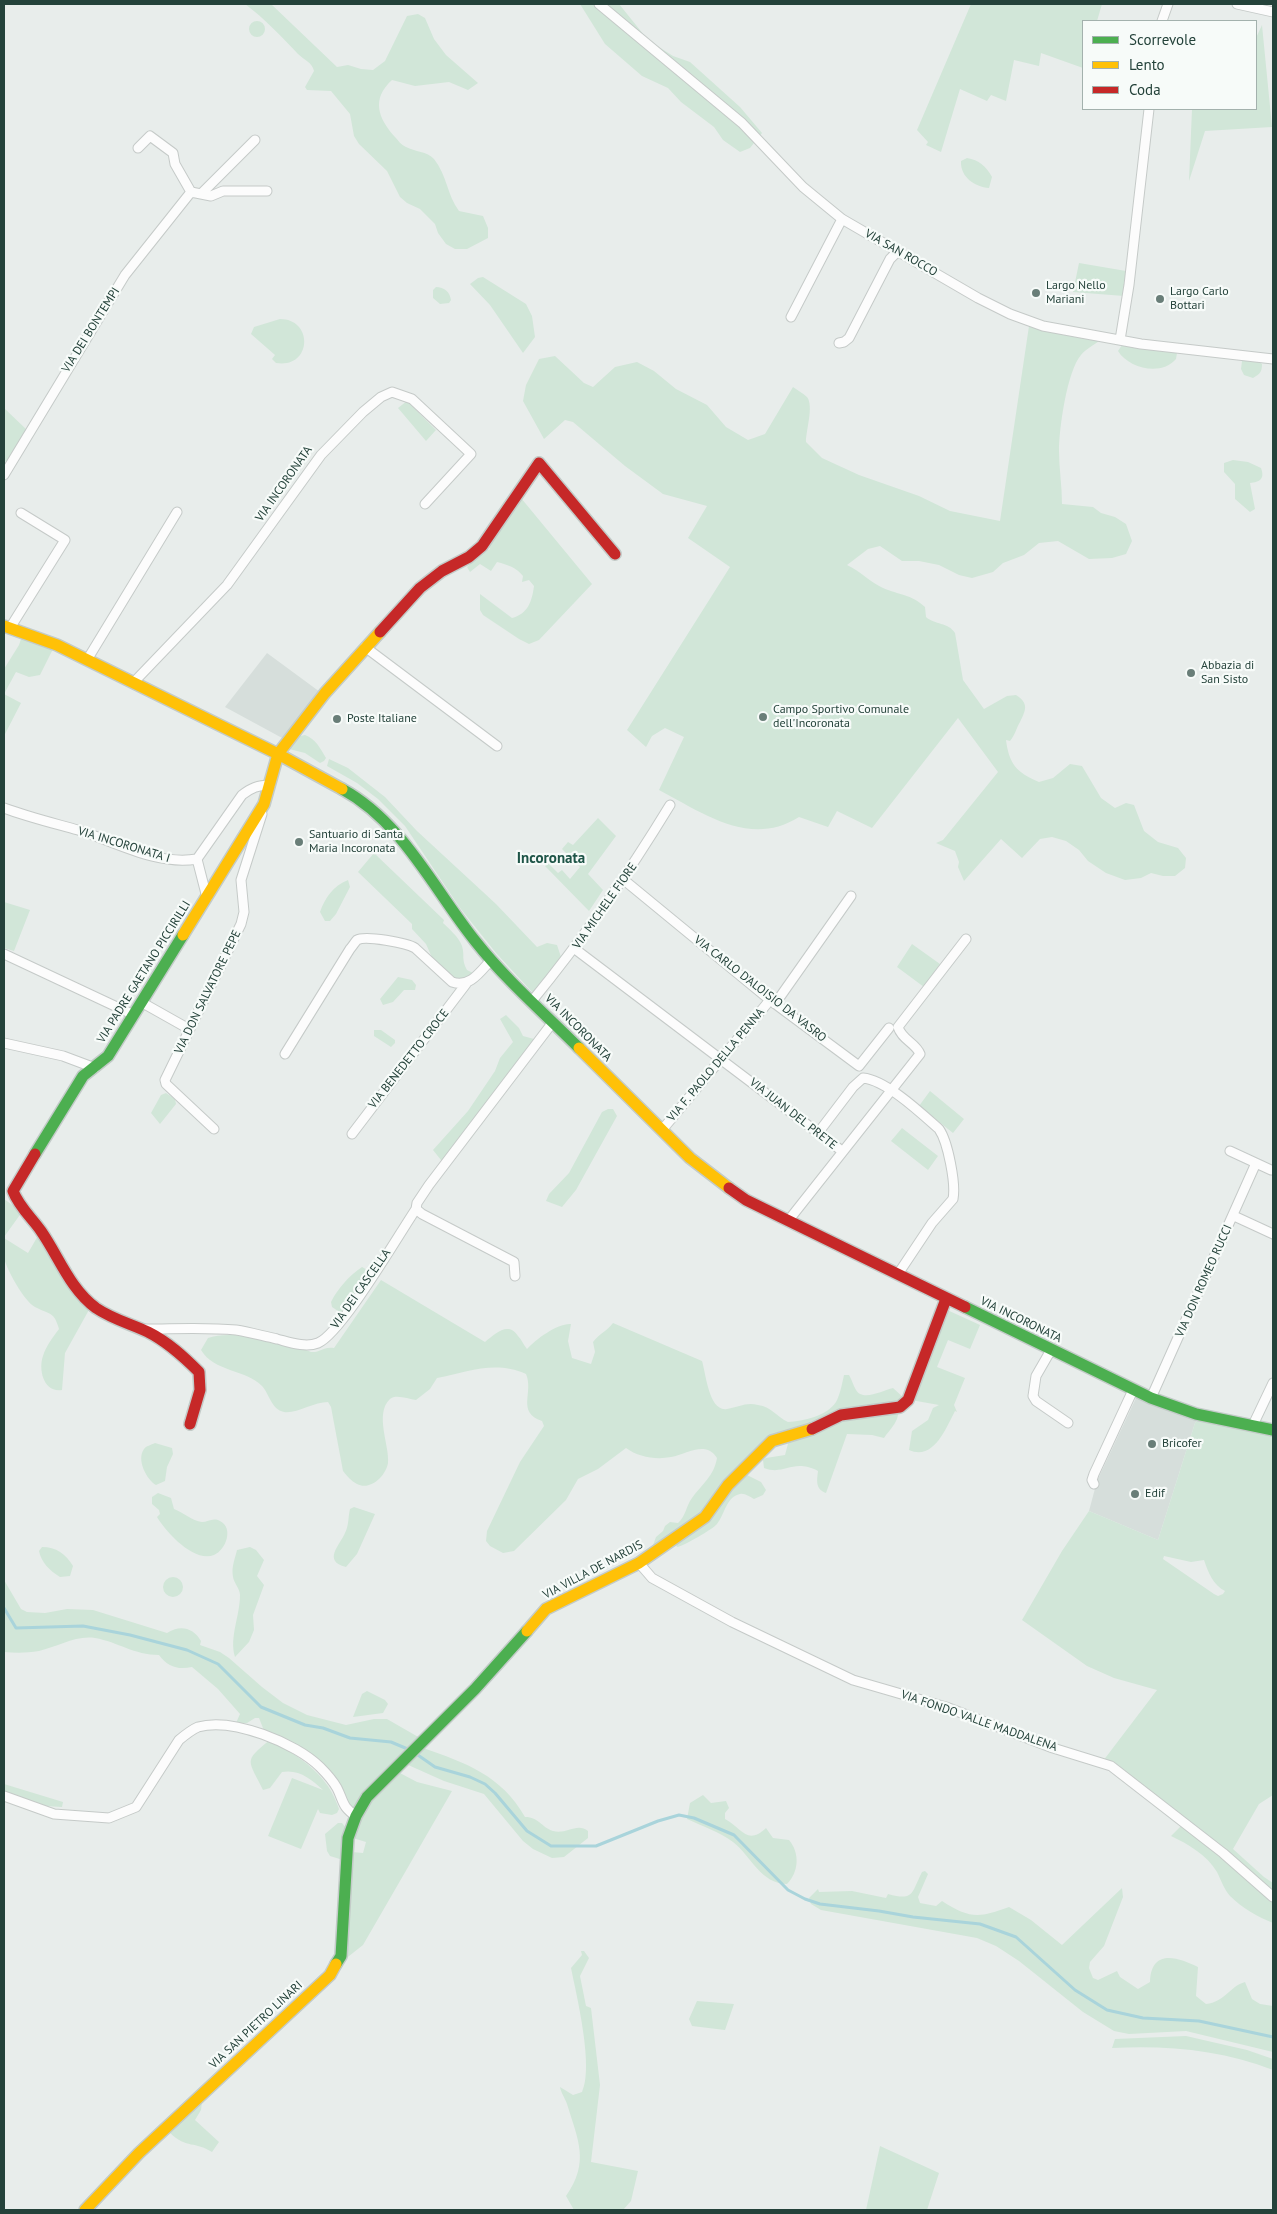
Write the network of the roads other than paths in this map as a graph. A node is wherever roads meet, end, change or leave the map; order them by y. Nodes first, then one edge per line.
1 (599, 4) edge
2 (1168, 4) edge
3 (1237, 4) edge
4 (1273, 12) edge
5 (1162, 20) edge
6 (1149, 110) edge
7 (255, 140) dead end
8 (138, 148) dead end
9 (267, 191) dead end
10 (191, 192) junction
11 (201, 194) junction
12 (842, 219) junction
13 (898, 251) junction
14 (790, 317) dead end
15 (1120, 340) junction
16 (839, 343) dead end
17 (1273, 359) edge
18 (4, 475) edge
19 (425, 504) dead end
20 (21, 512) dead end
21 (178, 512) dead end
22 (615, 554) dead end
23 (7, 627) edge
24 (365, 647) junction
25 (87, 660) junction
26 (134, 682) junction
27 (497, 746) dead end
28 (278, 754) junction
29 (270, 785) junction
30 (264, 804) junction
31 (670, 805) dead end
32 (4, 808) edge
33 (197, 859) junction
34 (624, 880) junction
35 (851, 896) dead end
36 (207, 898) junction
37 (966, 939) dead end
38 (575, 948) junction
39 (4, 954) edge
40 (491, 960) junction
41 (466, 984) junction
42 (532, 1001) junction
43 (142, 1002) junction
44 (773, 1002) junction
45 (134, 1014) junction
46 (552, 1022) junction
47 (889, 1028) dead end
48 (189, 1029) junction
49 (4, 1043) edge
50 (285, 1054) dead end
51 (722, 1059) junction
52 (95, 1068) junction
53 (891, 1092) junction
54 (214, 1129) dead end
55 (662, 1130) junction
56 (818, 1133) junction
57 (352, 1134) dead end
58 (842, 1151) junction
59 (1230, 1151) dead end
60 (1256, 1163) junction
61 (1271, 1170) dead end
62 (416, 1209) junction
63 (1234, 1216) junction
64 (788, 1221) junction
65 (1273, 1234) edge
66 (898, 1274) junction
67 (515, 1276) dead end
68 (946, 1299) junction
69 (142, 1329) junction
70 (1051, 1350) junction
71 (1273, 1383) edge
72 (1133, 1390) junction
73 (1151, 1398) junction
74 (1068, 1422) dead end
75 (190, 1424) dead end
76 (1253, 1426) junction
77 (1273, 1430) edge
78 (1094, 1484) dead end
79 (639, 1563) junction
80 (404, 1761) joint
81 (4, 1796) edge
82 (356, 1816) junction
83 (1273, 1897) edge
84 (85, 2210) edge

1 - 12 street, VIA SAN ROCCO
2 - 5 street
3 - 4 street
6 - 15 street
7 - 11 street
8 - 10 street
9 - 11 street
10 - 11 street
10 - 18 street, VIA DEI BONTEMPI
12 - 13 street, VIA SAN ROCCO
12 - 14 street
13 - 15 street, VIA SAN ROCCO
13 - 16 street
15 - 17 street, VIA SAN ROCCO
19 - 26 street, VIA INCORONATA
20 - 23 street, VIA INCORONATA
21 - 25 street
22 - 24 street
23 - 25 street, VIA INCORONATA
24 - 27 street
24 - 28 street
25 - 26 street, VIA INCORONATA
26 - 28 street, VIA INCORONATA
28 - 29 street, VIA PADRE GAETANO PICCIRILLI
28 - 40 street, VIA INCORONATA
29 - 30 street, VIA PADRE GAETANO PICCIRILLI
29 - 33 street
30 - 36 street, VIA PADRE GAETANO PICCIRILLI
30 - 48 street, VIA DON SALVATORE PEPE
31 - 34 street, VIA MICHELE FIORE
32 - 33 street, VIA INCORONATA I
33 - 36 street
34 - 38 street, VIA MICHELE FIORE
34 - 44 street, VIA CARLO D'ALOISIO DA VASRO
35 - 44 street, VIA F. PAOLO DELLA PENNA
36 - 43 street, VIA PADRE GAETANO PICCIRILLI
37 - 53 street, VIA JUAN DEL PRETE
38 - 42 street, VIA MICHELE FIORE
38 - 51 street, VIA JUAN DEL PRETE
39 - 45 street
40 - 41 street, VIA BENEDETTO CROCE
40 - 42 street, VIA INCORONATA
41 - 50 street
41 - 57 street, VIA BENEDETTO CROCE
42 - 46 street, VIA INCORONATA
43 - 45 street, VIA PADRE GAETANO PICCIRILLI
43 - 48 street
44 - 47 street, VIA CARLO D'ALOISIO DA VASRO
44 - 51 street, VIA F. PAOLO DELLA PENNA
45 - 52 street, VIA PADRE GAETANO PICCIRILLI
46 - 55 street, VIA INCORONATA
46 - 62 street, VIA DEI CASCELLA
48 - 54 street, VIA DON SALVATORE PEPE
49 - 52 street
51 - 55 street, VIA F. PAOLO DELLA PENNA
51 - 56 street, VIA JUAN DEL PRETE
52 - 69 street, VIA PADRE GAETANO PICCIRILLI
53 - 56 street
53 - 58 street, VIA JUAN DEL PRETE
53 - 66 street
55 - 64 street, VIA INCORONATA
56 - 58 street, VIA JUAN DEL PRETE
58 - 64 street
59 - 60 street
60 - 61 street
60 - 63 street, VIA DON ROMEO RUCCI
62 - 67 street
62 - 69 street, VIA DEI CASCELLA
63 - 65 street
63 - 73 street, VIA DON ROMEO RUCCI
64 - 66 street, VIA INCORONATA
66 - 68 street, VIA INCORONATA
68 - 70 street, VIA INCORONATA
68 - 79 street, VIA VILLA DE NARDIS
69 - 75 street
70 - 72 street, VIA INCORONATA
70 - 74 street
71 - 76 street
72 - 73 street, VIA INCORONATA
72 - 78 street
73 - 76 street, VIA INCORONATA
76 - 77 street, VIA INCORONATA
79 - 80 street, VIA VILLA DE NARDIS
79 - 83 street, VIA FONDO VALLE MADDALENA
80 - 82 street, VIA SAN PIETRO LINARI
81 - 82 street
82 - 84 street, VIA SAN PIETRO LINARI

